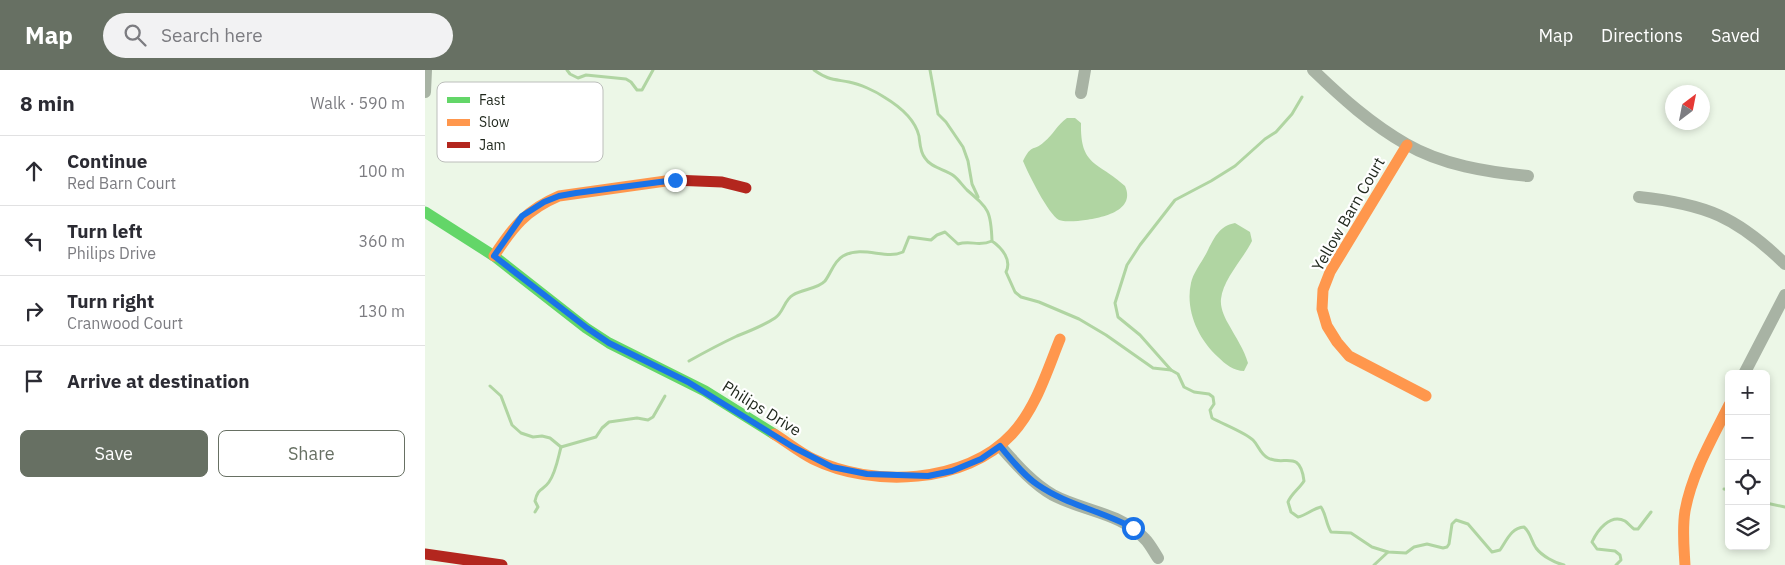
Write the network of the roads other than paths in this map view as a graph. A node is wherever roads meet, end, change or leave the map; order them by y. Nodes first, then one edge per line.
1 (426, 70) edge
2 (1085, 70) edge
3 (1313, 70) edge
4 (425, 92) edge
5 (1081, 93) dead end
6 (1407, 145) junction
7 (1528, 176) dead end
8 (746, 188) dead end
9 (1639, 197) dead end
10 (425, 212) edge
11 (494, 256) junction
12 (1785, 264) edge
13 (1785, 295) edge
14 (1060, 339) dead end
15 (1746, 370) edge
16 (1426, 396) dead end
17 (1725, 413) edge
18 (1000, 446) junction
19 (425, 554) edge
20 (1158, 558) dead end
21 (502, 565) edge
22 (1685, 565) edge

1 - 4 street
2 - 5 street
3 - 6 street
6 - 7 street
6 - 16 main road, Yellow Barn Court
8 - 11 main road
9 - 12 street
10 - 11 main road, Philips Drive
11 - 18 main road, Philips Drive
13 - 15 street
14 - 18 main road, Philips Drive
17 - 22 main road
18 - 20 street
19 - 21 main road

